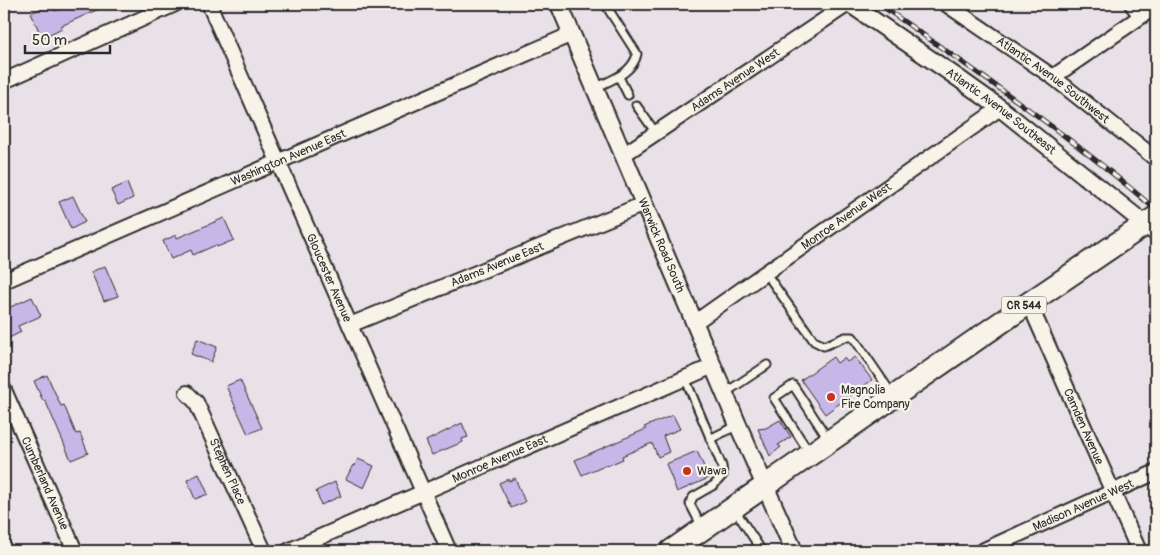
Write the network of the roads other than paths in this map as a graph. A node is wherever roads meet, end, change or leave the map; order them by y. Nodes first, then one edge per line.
1 (175, 4) edge
2 (209, 4) edge
3 (559, 4) edge
4 (605, 4) edge
5 (849, 4) edge
6 (946, 4) edge
7 (1132, 4) edge
8 (1156, 6) edge
9 (1141, 16) junction
10 (572, 34) junction
11 (619, 77) junction
12 (1053, 77) junction
13 (4, 81) edge
14 (594, 88) junction
15 (628, 95) dead end
16 (636, 105) dead end
17 (1000, 108) junction
18 (656, 133) junction
19 (623, 155) junction
20 (1156, 160) edge
21 (278, 161) junction
22 (644, 204) junction
23 (1153, 224) edge
24 (765, 272) junction
25 (4, 281) edge
26 (1029, 302) junction
27 (694, 322) junction
28 (350, 324) junction
29 (767, 365) dead end
30 (713, 366) junction
31 (685, 378) junction
32 (4, 390) edge
33 (724, 393) junction
34 (187, 394) dead end
35 (894, 396) junction
36 (738, 425) junction
37 (710, 439) junction
38 (830, 442) junction
39 (811, 455) junction
40 (1156, 472) edge
41 (766, 486) junction
42 (424, 492) junction
43 (1113, 492) junction
44 (734, 508) junction
45 (703, 529) junction
46 (74, 551) edge
47 (264, 551) edge
48 (288, 551) edge
49 (449, 551) edge
50 (671, 551) edge
51 (762, 551) edge
52 (794, 551) edge
53 (982, 551) edge
54 (1139, 551) edge

1 - 13 street
2 - 21 street, Gloucester Avenue
3 - 10 street, Warwick Road South
4 - 11 lane
5 - 17 street, Atlantic Avenue Southeast
5 - 18 street, Adams Avenue West
6 - 12 street, Atlantic Avenue Southwest
7 - 9 street
8 - 9 street
9 - 12 street
10 - 14 street, Warwick Road South
10 - 21 street, Washington Avenue East
11 - 14 lane
11 - 15 lane
12 - 20 street, Atlantic Avenue Southwest
14 - 19 street, Warwick Road South
16 - 18 lane
17 - 23 street, Atlantic Avenue Southeast
17 - 24 street, Monroe Avenue West
18 - 19 street, Adams Avenue West
19 - 22 street, Warwick Road South
21 - 25 street, Washington Avenue East
21 - 28 street, Gloucester Avenue
22 - 27 street, Warwick Road South
22 - 28 street, Adams Avenue East
23 - 26 main road, CR 544
24 - 27 street, Monroe Avenue West
24 - 35 lane
26 - 35 main road, CR 544
26 - 43 street, Camden Avenue
27 - 30 street, Warwick Road South
28 - 42 street, Gloucester Avenue
29 - 33 lane
30 - 31 street, Monroe Avenue East
30 - 33 street, Warwick Road South
31 - 37 lane
31 - 42 street, Monroe Avenue East
32 - 46 street, Cumberland Avenue
33 - 36 street, Warwick Road South
34 - 47 street, Stephen Place
35 - 38 main road, CR 544
36 - 37 lane
36 - 41 street, Warwick Road South
37 - 45 lane
38 - 39 main road, CR 544
38 - 39 lane
39 - 41 main road, CR 544
40 - 43 street, Madison Avenue West
41 - 44 main road, CR 544
41 - 52 street, Warwick Road South
42 - 48 street, Monroe Avenue East
42 - 49 street, Gloucester Avenue
43 - 53 street, Madison Avenue West
43 - 54 street, Camden Avenue
44 - 45 main road, CR 544
44 - 51 lane
45 - 50 main road, CR 544

